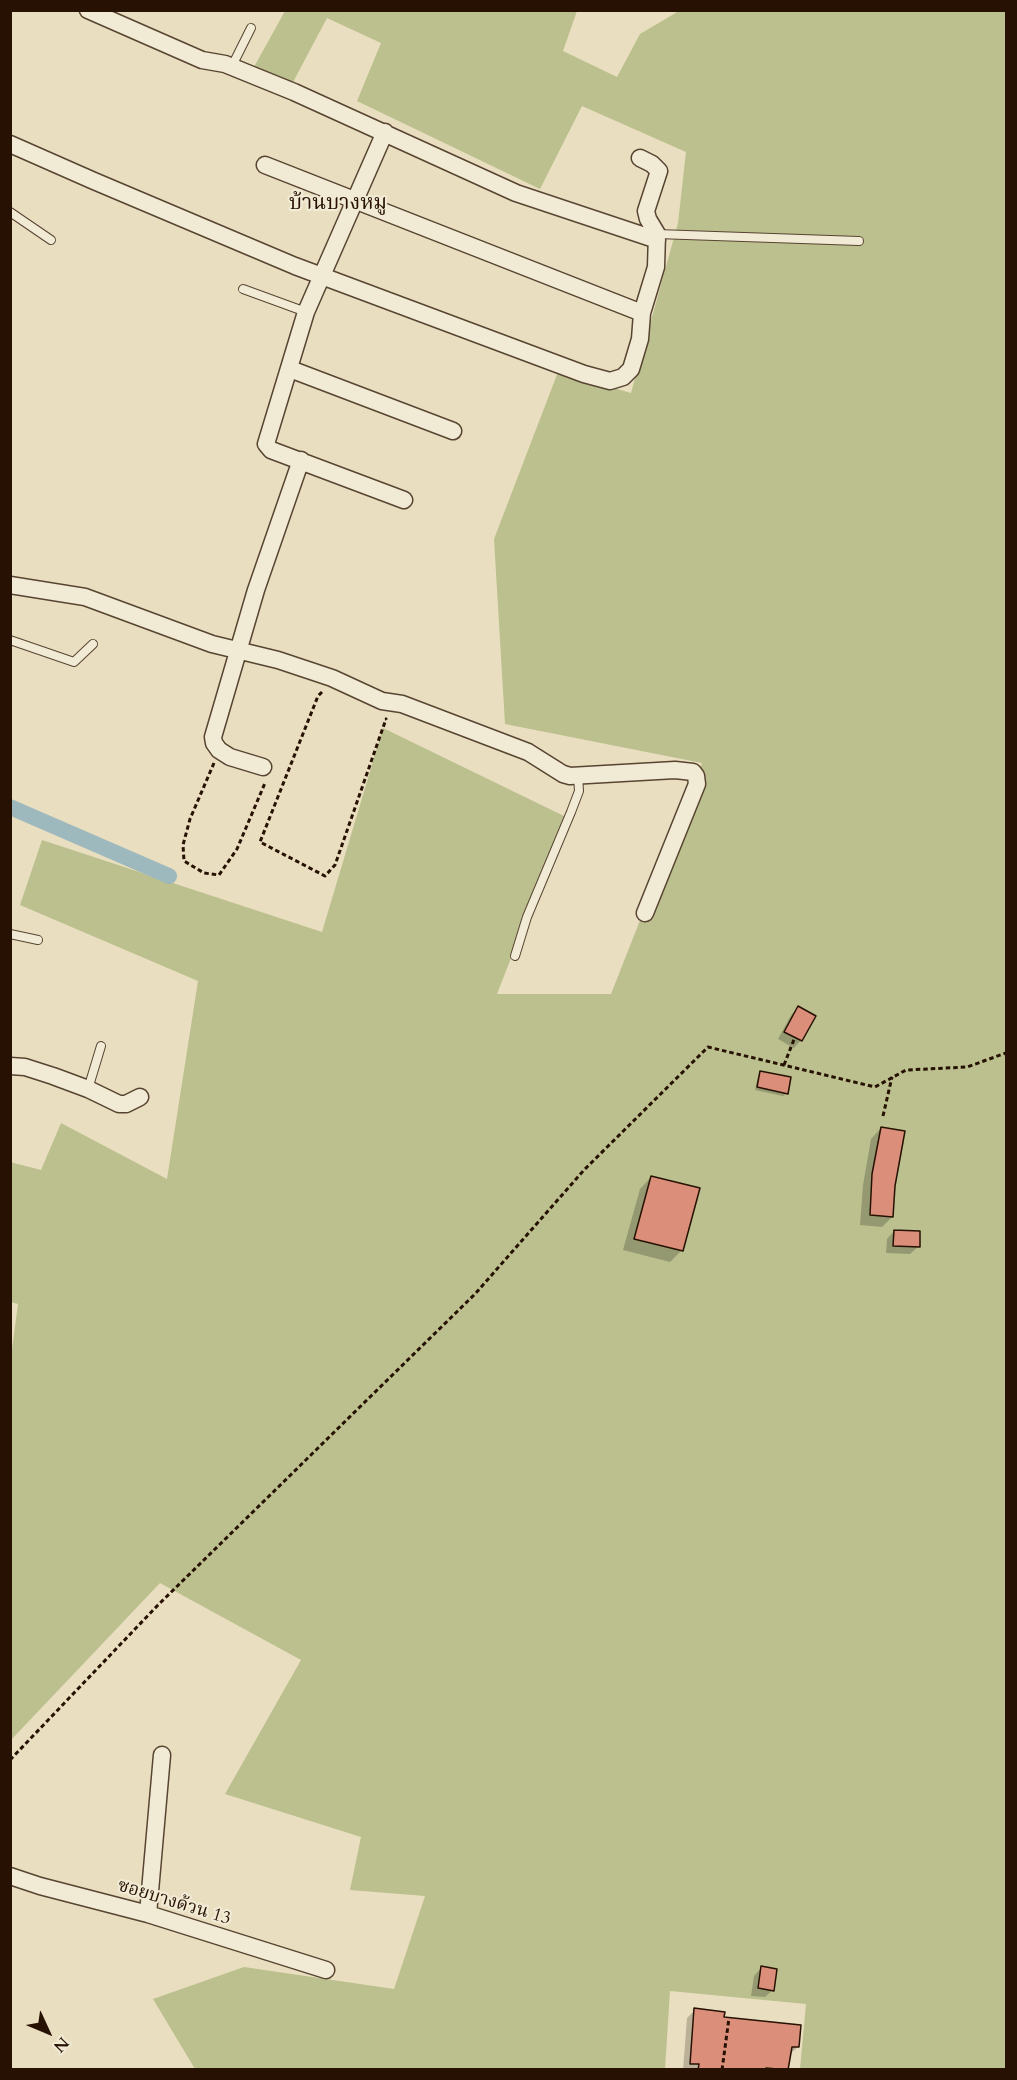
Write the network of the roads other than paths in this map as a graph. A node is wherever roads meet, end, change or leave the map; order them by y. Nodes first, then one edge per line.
1 (88, 10) edge
2 (251, 28) dead end
3 (232, 66) junction
4 (385, 132) junction
5 (10, 144) edge
6 (640, 158) dead end
7 (265, 165) dead end
8 (355, 200) junction
9 (10, 212) edge
10 (657, 237) junction
11 (51, 240) dead end
12 (859, 241) dead end
13 (320, 278) junction
14 (243, 289) dead end
15 (308, 307) junction
16 (642, 313) junction
17 (290, 369) junction
18 (453, 431) dead end
19 (301, 460) junction
20 (404, 500) dead end
21 (10, 585) edge
22 (10, 640) edge
23 (93, 644) dead end
24 (239, 650) junction
25 (263, 767) road end
26 (578, 776) junction
27 (645, 913) dead end
28 (10, 934) edge
29 (38, 940) dead end
30 (515, 957) dead end
31 (101, 1046) dead end
32 (10, 1066) edge
33 (88, 1089) junction
34 (140, 1097) dead end
35 (162, 1755) dead end
36 (10, 1876) edge
37 (148, 1914) junction
38 (326, 1970) dead end

1 - 3 street
2 - 3 lane
3 - 4 street
4 - 8 street
4 - 10 street
5 - 13 street
6 - 10 street
7 - 8 street
8 - 13 street
8 - 16 street
9 - 11 lane
10 - 12 lane
10 - 16 street
13 - 15 street
13 - 16 street
14 - 15 lane
15 - 17 street
17 - 18 street
17 - 19 street
19 - 20 street
19 - 24 street
21 - 24 street
22 - 23 lane
24 - 25 street
24 - 26 street
26 - 27 street
26 - 30 lane
28 - 29 lane
31 - 33 lane
32 - 33 street
33 - 34 street
35 - 37 street
36 - 37 street, ซอยบางด้วน 13
37 - 38 street, ซอยบางด้วน 13

